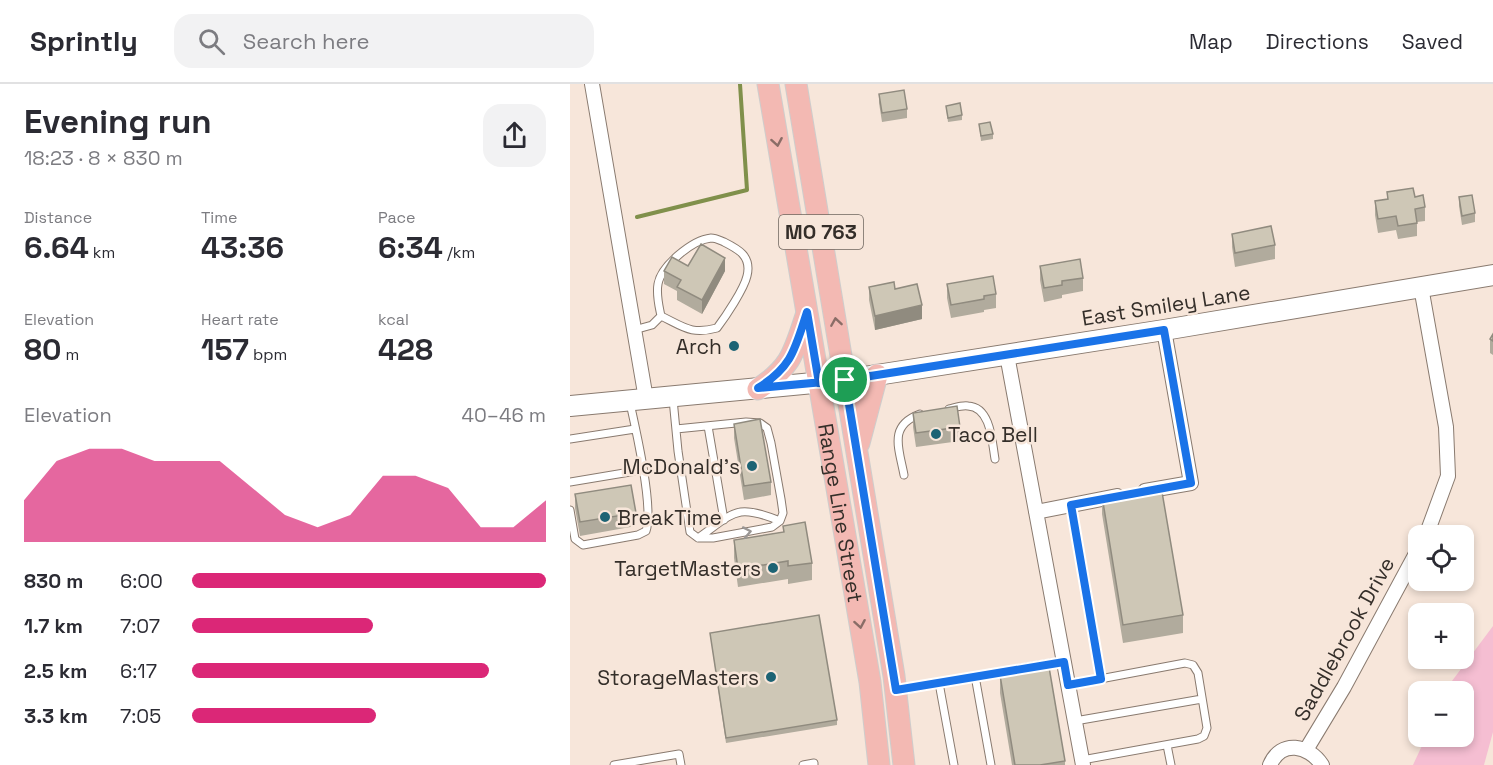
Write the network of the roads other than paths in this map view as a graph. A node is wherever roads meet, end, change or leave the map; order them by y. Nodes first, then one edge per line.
1 (592, 84) edge
2 (768, 84) edge
3 (796, 84) edge
4 (1493, 275) edge
5 (1420, 287) junction
6 (807, 312) junction
7 (661, 316) junction
8 (634, 330) junction
9 (1164, 330) junction
10 (1007, 355) junction
11 (877, 375) junction
12 (845, 380) junction
13 (819, 383) junction
14 (758, 388) junction
15 (672, 396) junction
16 (638, 400) junction
17 (570, 406) edge
18 (938, 411) edge
19 (928, 412) edge
20 (708, 426) junction
21 (635, 429) junction
22 (676, 429) junction
23 (570, 439) edge
24 (857, 449) junction
25 (995, 459) dead end
26 (642, 470) junction
27 (904, 475) dead end
28 (570, 482) edge
29 (1071, 505) junction
30 (570, 510) edge
31 (1036, 512) junction
32 (724, 520) junction
33 (780, 521) junction
34 (1430, 525) edge
35 (698, 538) junction
36 (1408, 568) edge
37 (1064, 662) junction
38 (975, 676) junction
39 (1101, 679) junction
40 (939, 683) junction
41 (1068, 685) junction
42 (896, 690) junction
43 (1202, 699) junction
44 (1075, 722) junction
45 (876, 738) junction
46 (1167, 745) junction
47 (1306, 750) junction
48 (1083, 763) edge
49 (614, 765) edge
50 (681, 765) edge
51 (803, 765) edge
52 (814, 765) edge
53 (879, 765) edge
54 (885, 765) edge
55 (904, 765) edge
56 (954, 765) edge
57 (991, 765) edge
58 (1171, 765) edge
59 (1270, 765) edge
60 (1322, 765) edge

1 - 8 street
2 -> 6 main road, Range Line Street / MO 763
12 -> 3 main road, Range Line Street / MO 763
4 - 5 street, East Smiley Lane
5 - 9 street, East Smiley Lane
5 - 34 street
6 - 13 main road, Range Line Street / MO 763
6 - 14 main road
7 - 7 lane
7 - 8 lane
8 - 16 street
9 - 10 street, East Smiley Lane
9 - 29 street
10 - 11 street, East Smiley Lane
10 - 31 street
11 - 12 street, East Smiley Lane
11 - 24 main road
12 - 13 street, East Smiley Lane
12 - 24 main road, Range Line Street / MO 763
13 - 14 street, East Smiley Lane
13 -> 45 main road, Range Line Street / MO 763
14 - 15 street, East Smiley Lane
15 - 16 street, East Smiley Lane
15 - 22 lane
16 - 17 street, East Smiley Lane
16 - 21 lane
18 - 25 lane
19 - 27 lane
20 - 22 lane
20 - 32 lane
20 - 33 lane
21 - 23 lane
21 - 26 lane
22 - 35 lane
24 - 42 main road, Range Line Street / MO 763
26 - 28 lane
26 - 30 lane
29 - 31 street
29 - 39 lane
31 - 37 street
32 - 33 lane
32 - 35 lane
35 -> 33 lane
36 - 47 street, Saddlebrook Drive
37 - 38 lane
37 - 41 street
38 - 40 lane
38 - 57 lane
39 - 41 lane
39 - 43 lane
40 - 42 lane
40 - 56 lane
41 - 44 street
42 - 55 main road, Range Line Street / MO 763
43 - 44 lane
43 - 46 lane
44 - 48 street
45 - 53 main road, Range Line Street / MO 763
45 - 54 main road
46 - 48 lane
46 - 58 lane
47 - 59 street
47 - 60 street
49 - 50 lane
51 - 52 lane

